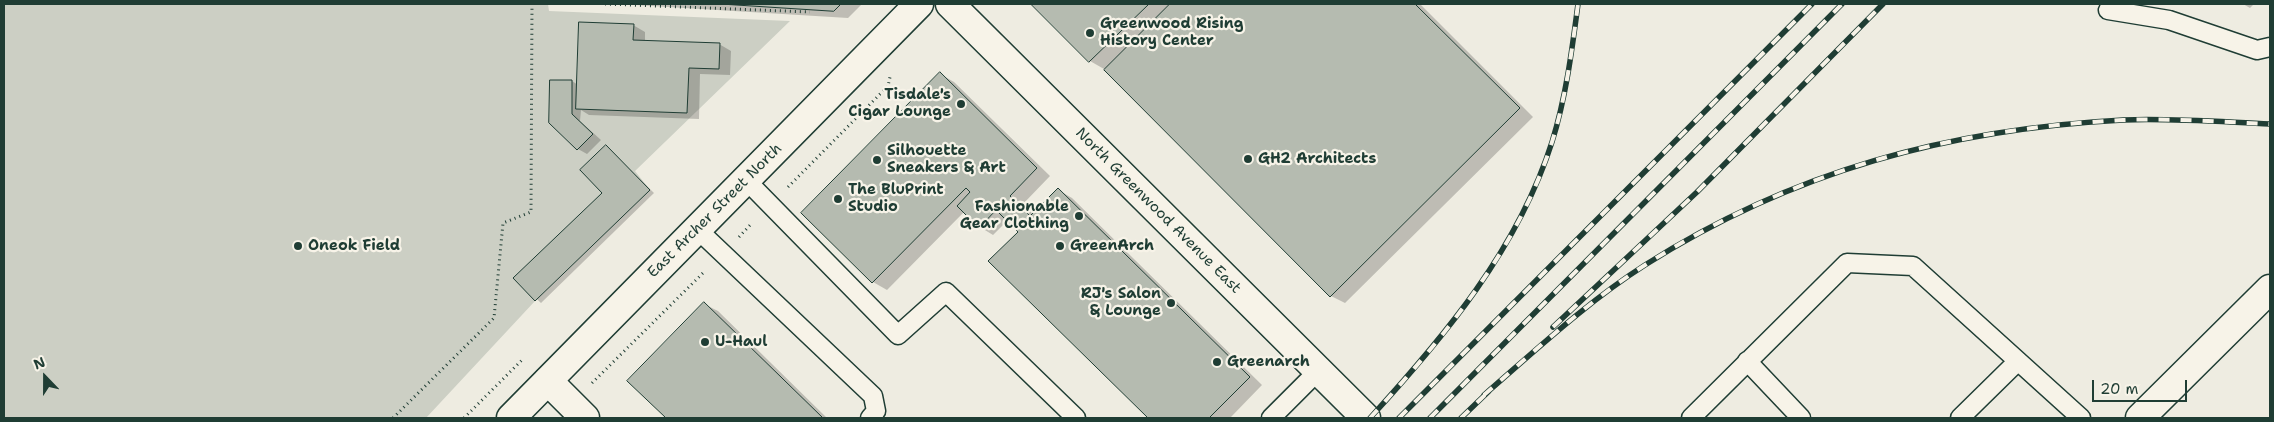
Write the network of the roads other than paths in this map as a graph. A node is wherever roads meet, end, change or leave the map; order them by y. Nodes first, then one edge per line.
1 (919, 4) edge
2 (950, 4) edge
3 (2108, 10) dead end
4 (2270, 47) edge
5 (746, 180) junction
6 (697, 229) junction
7 (2270, 288) edge
8 (1747, 360) junction
9 (2018, 361) junction
10 (1318, 371) junction
11 (548, 381) junction
12 (2148, 415) edge
13 (511, 418) edge
14 (585, 418) edge
15 (870, 418) edge
16 (1076, 418) edge
17 (1271, 418) edge
18 (1366, 418) edge
19 (1691, 418) edge
20 (1801, 418) edge
21 (1960, 418) edge
22 (2081, 418) edge

1 - 5 street, East Archer Street North
2 - 10 street, North Greenwood Avenue East
3 - 4 lane
5 - 6 street, East Archer Street North
5 - 16 lane
6 - 11 street, East Archer Street North
6 - 15 lane
7 - 12 street
8 - 9 lane
8 - 19 lane
8 - 20 lane
9 - 21 lane
9 - 22 lane
10 - 17 lane
10 - 18 street, North Greenwood Avenue East
11 - 13 street, East Archer Street North
11 - 14 street

